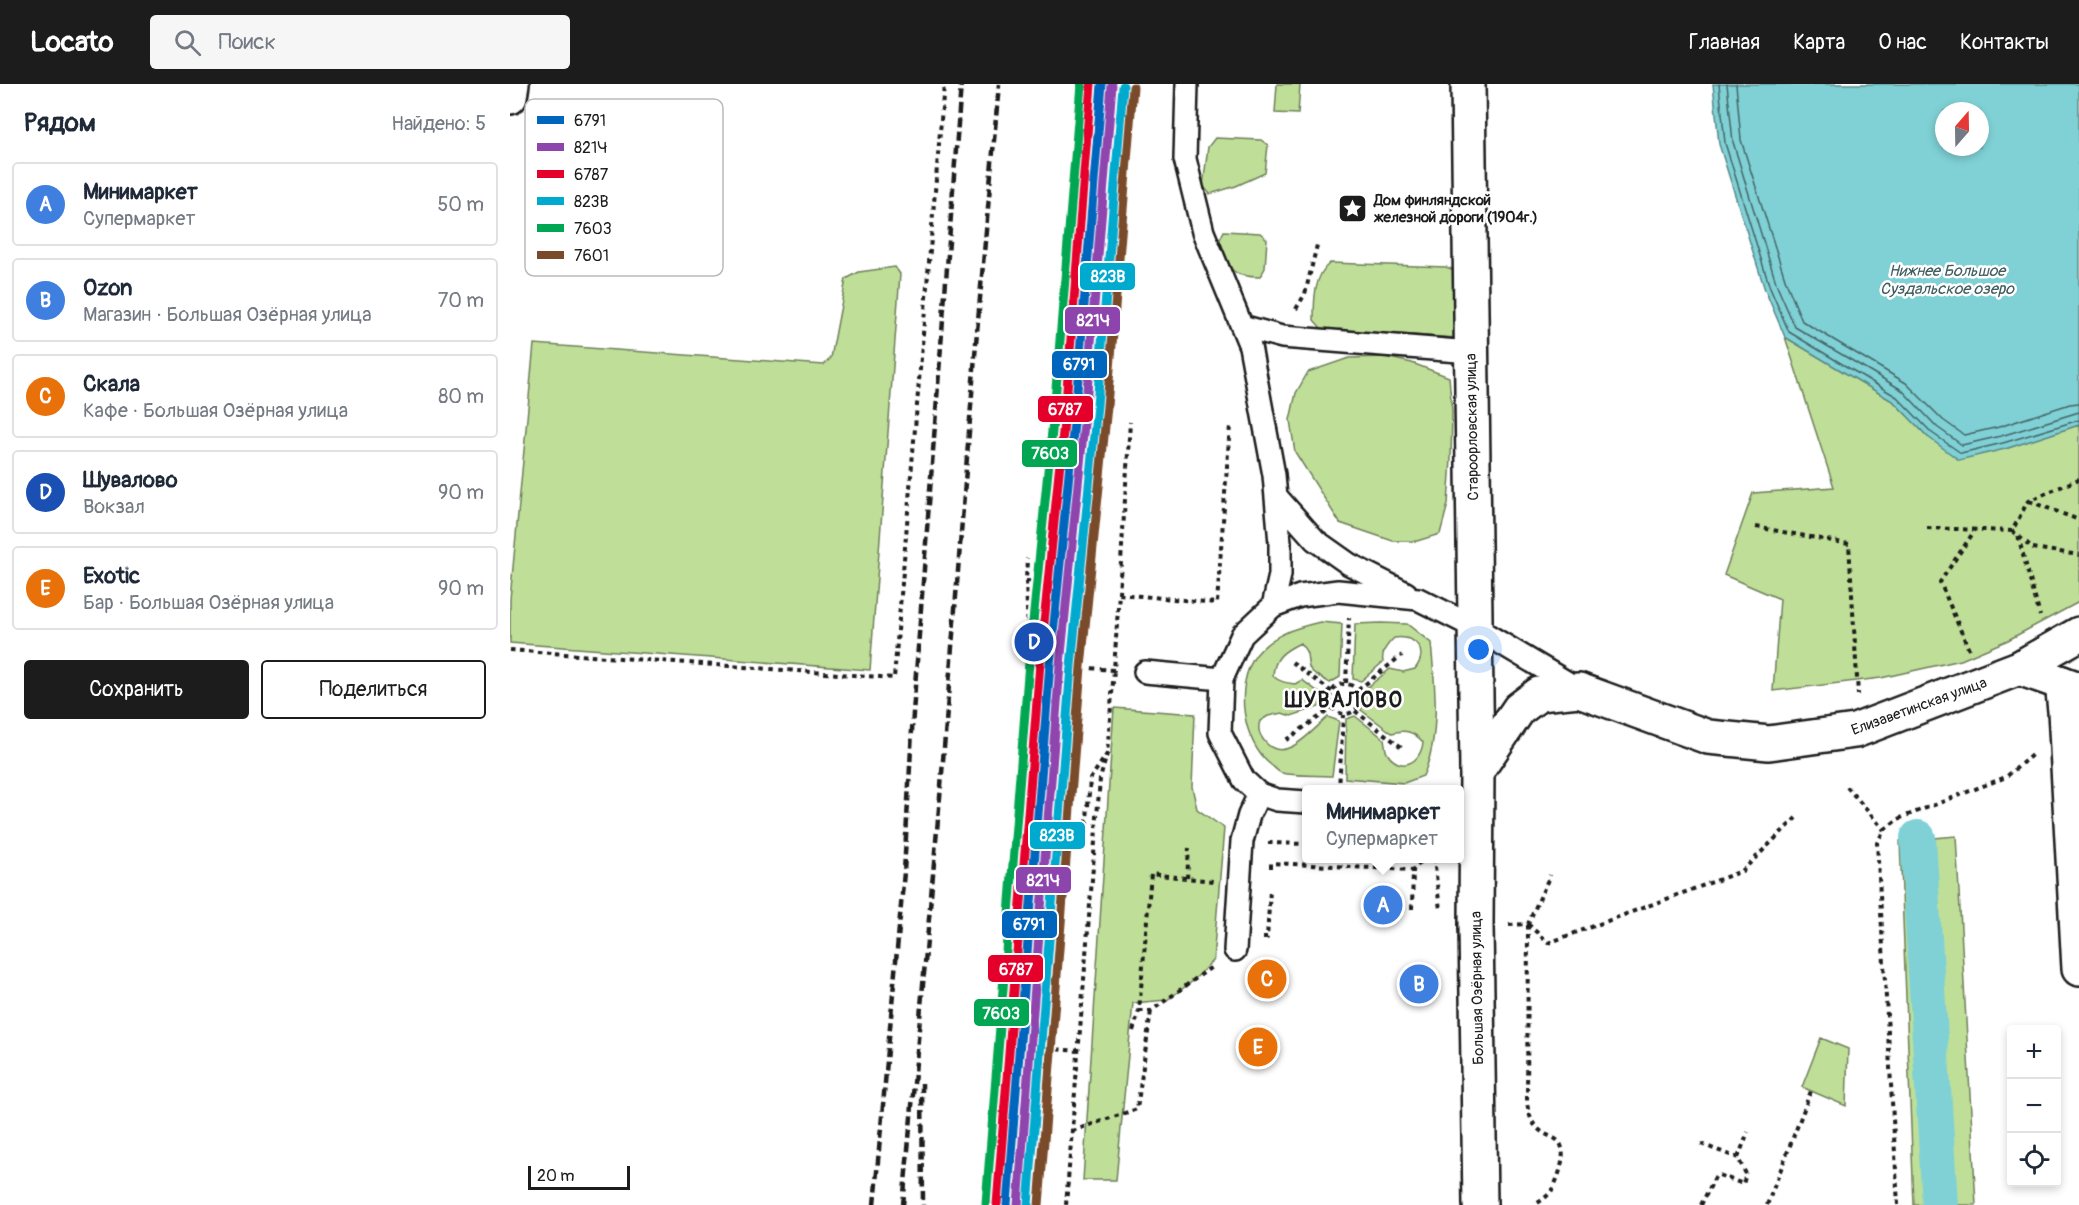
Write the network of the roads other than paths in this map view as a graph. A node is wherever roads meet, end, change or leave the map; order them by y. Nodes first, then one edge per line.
1 (512, 84) edge
2 (1188, 84) edge
3 (1468, 84) edge
4 (510, 97) edge
5 (1242, 326) junction
6 (1282, 337) junction
7 (1471, 352) junction
8 (1252, 360) junction
9 (1276, 496) junction
10 (1418, 599) junction
11 (1273, 606) junction
12 (1474, 627) junction
13 (2079, 634) edge
14 (2019, 669) junction
15 (1145, 672) road end
16 (1222, 679) junction
17 (2070, 686) edge
18 (1578, 690) junction
19 (1477, 771) junction
20 (1259, 794) junction
21 (1302, 802) edge
22 (1468, 811) edge
23 (1236, 944) road end
24 (2079, 969) edge
25 (1480, 1205) edge

1 - 4 street
2 - 5 lane
3 - 7 street, Староорловская улица
5 - 6 lane
5 - 8 lane
6 - 7 lane
6 - 8 lane
7 - 12 street, Староорловская улица
8 - 9 lane
9 - 10 lane
9 - 11 lane
10 - 11 lane
10 - 12 lane
11 - 16 lane
12 - 18 lane
12 - 19 street, Староорловская улица
13 - 14 street, Елизаветинская улица
14 - 17 street
14 - 18 street, Елизаветинская улица
15 - 16 lane
16 - 20 lane
17 - 24 street
18 - 19 street, Елизаветинская улица
19 - 22 street, Большая Озёрная улица
20 - 21 lane
20 - 23 lane
22 - 25 street, Большая Озёрная улица

